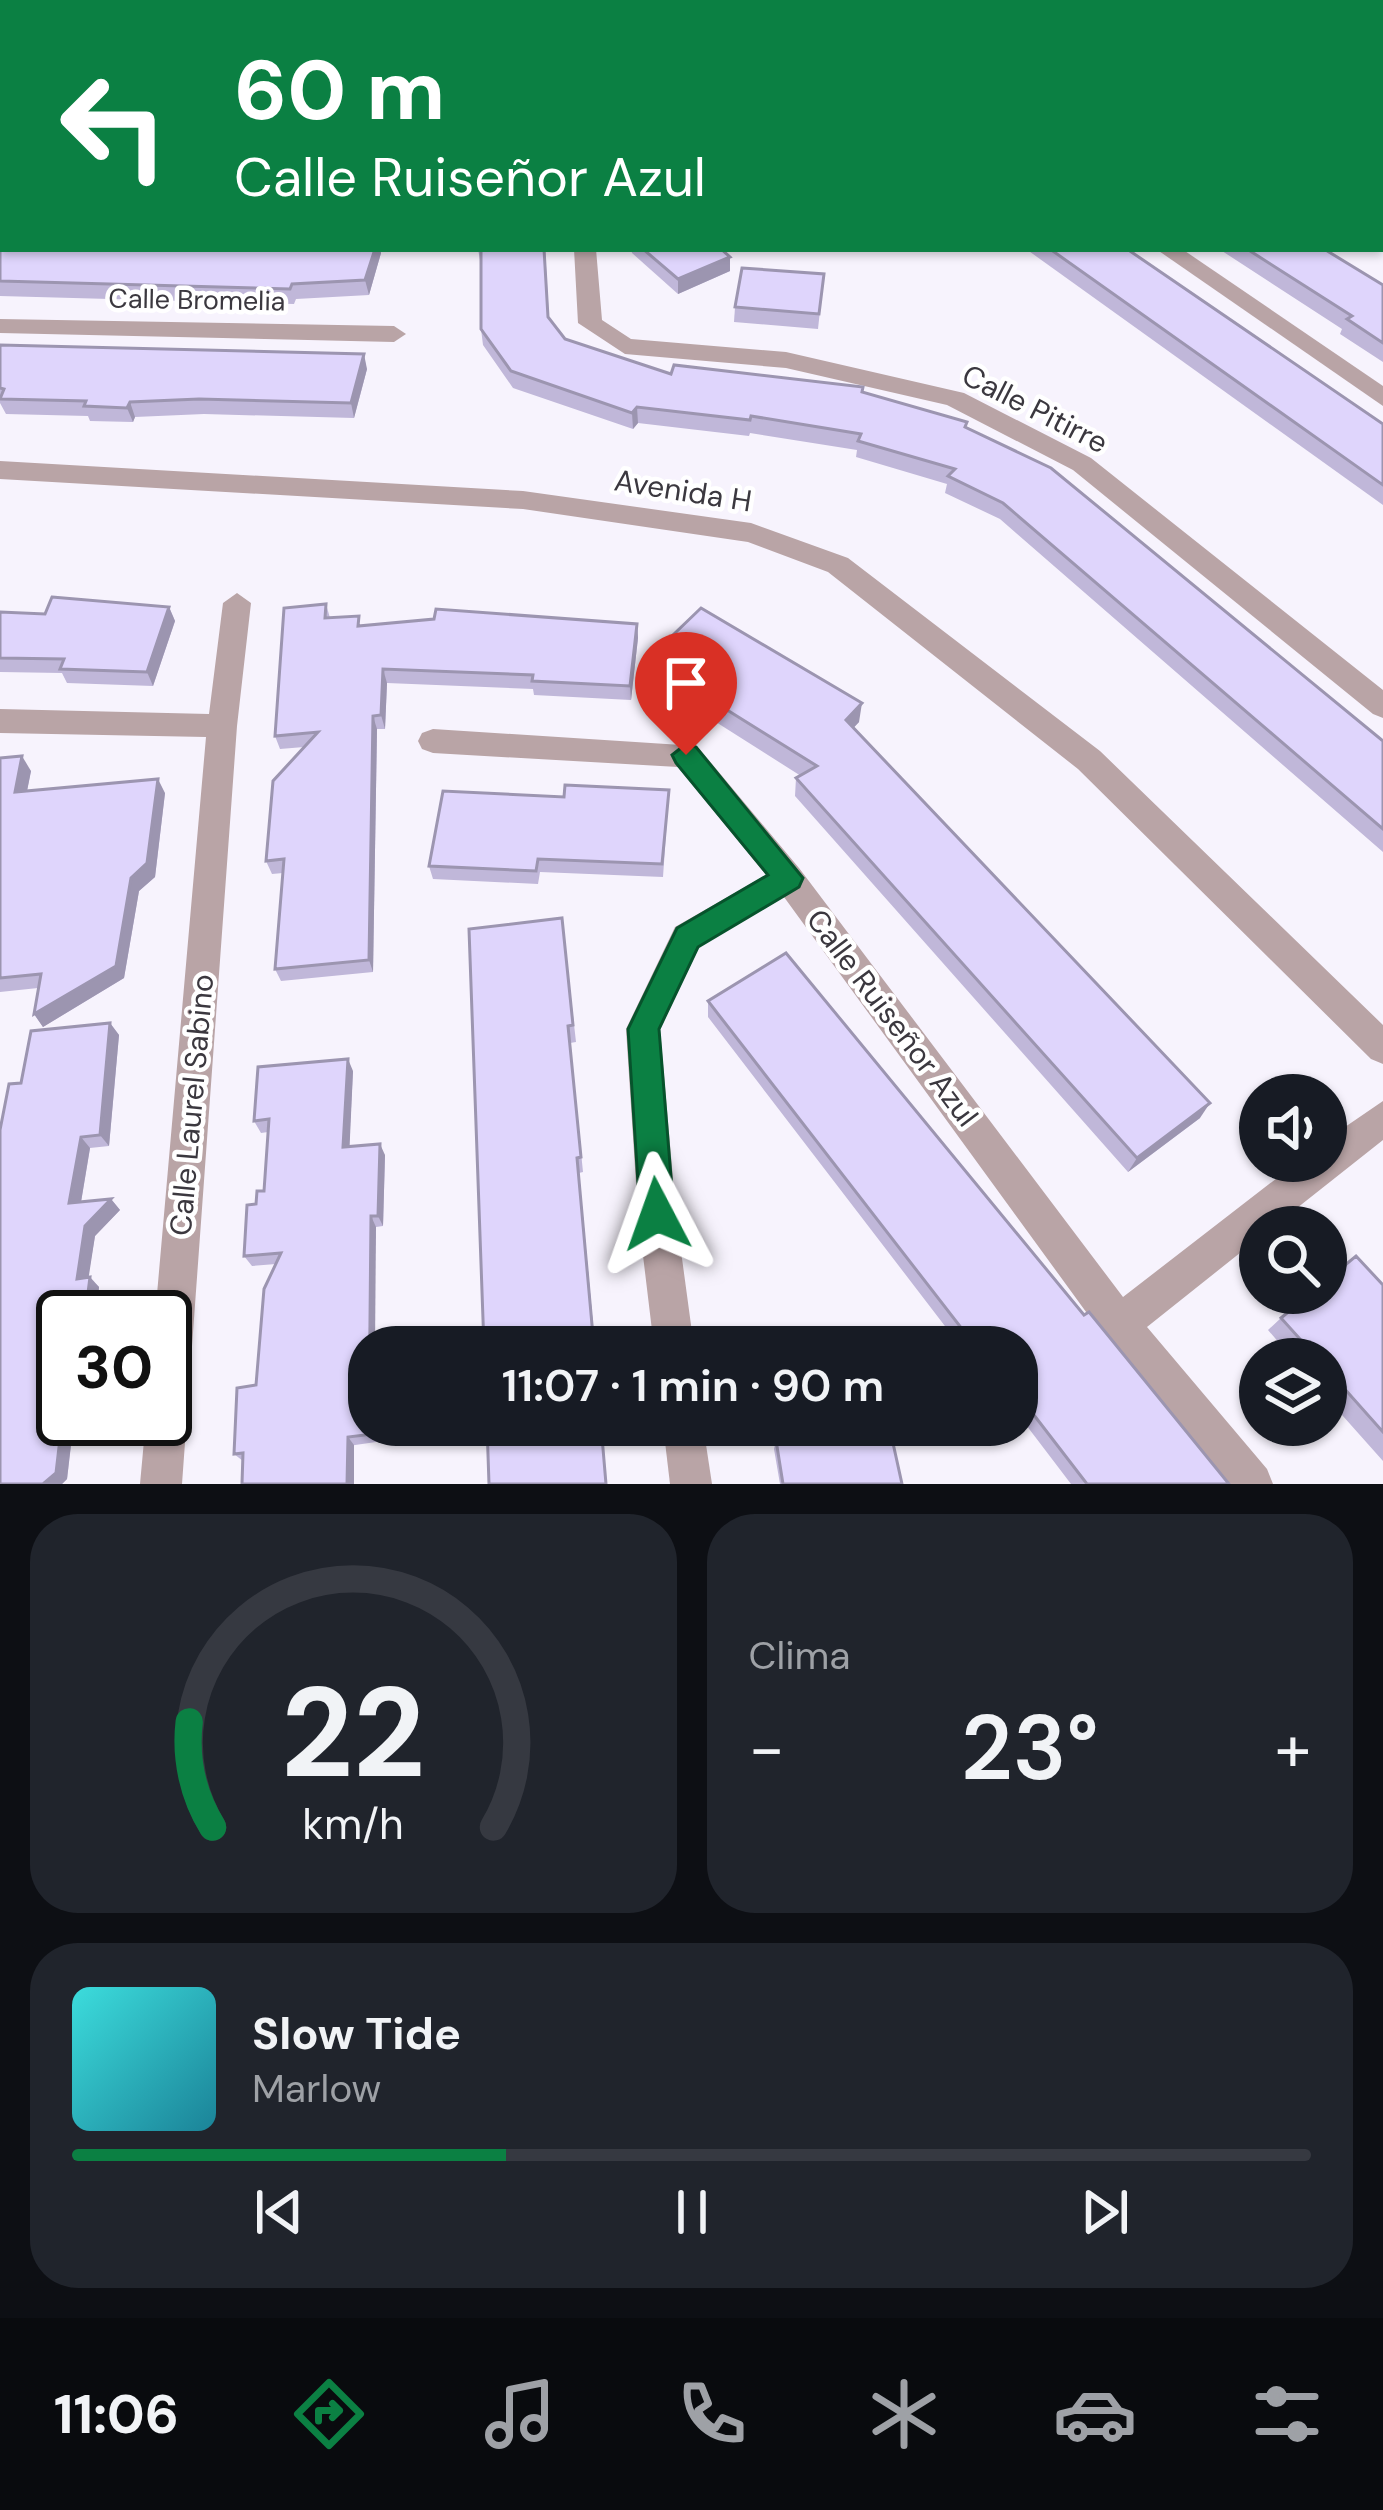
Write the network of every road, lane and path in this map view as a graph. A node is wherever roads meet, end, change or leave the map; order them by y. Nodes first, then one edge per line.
1 (585, 252) edge
2 (1171, 252) edge
3 (0, 326) edge
4 (394, 334) dead end
5 (1383, 398) edge
6 (0, 470) edge
7 (237, 603) dead end
8 (1383, 706) edge
9 (0, 721) edge
10 (222, 726) junction
11 (433, 741) dead end
12 (788, 878) junction
13 (1383, 1048) edge
14 (1383, 1118) edge
15 (1119, 1324) junction
16 (671, 1326) edge
17 (686, 1446) edge
18 (161, 1484) edge
19 (691, 1484) edge
20 (1252, 1484) edge

1 - 8 street, Calle Pitirre
2 - 5 street
3 - 4 street, Calle Bromelia
6 - 13 street, Avenida H
7 - 10 street, Calle Laurel Sabino
9 - 10 street
10 - 18 street, Calle Laurel Sabino
11 - 12 street, Calle Ruiseñor Azul
12 - 15 street, Calle Ruiseñor Azul
12 - 16 street
14 - 15 street
15 - 20 street, Calle Ruiseñor Azul
17 - 19 street

